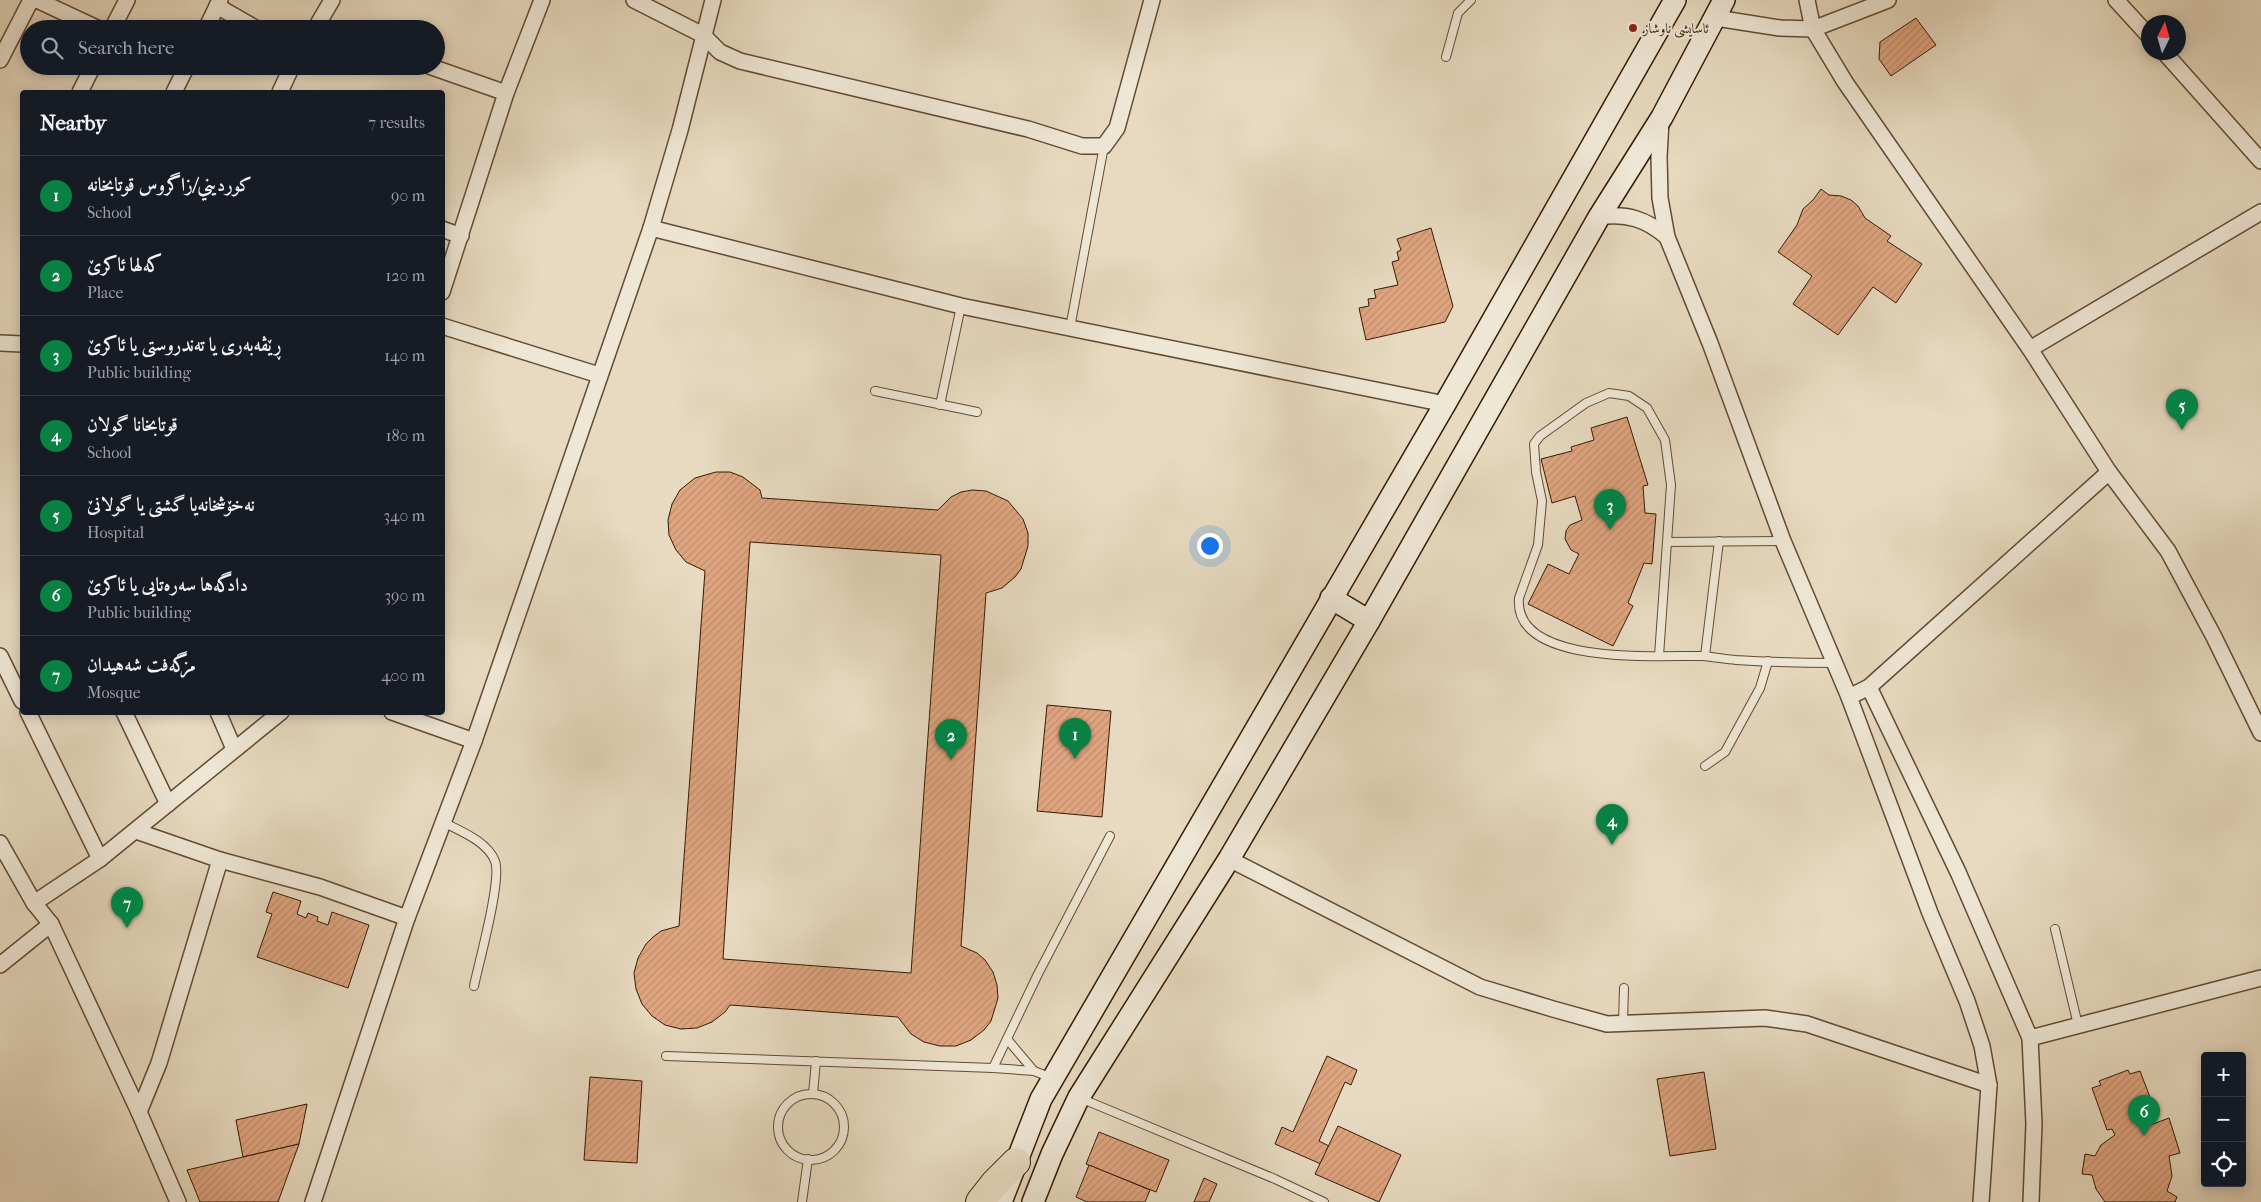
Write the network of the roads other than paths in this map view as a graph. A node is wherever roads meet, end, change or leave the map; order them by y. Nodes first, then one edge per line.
1 (30, 0) edge
2 (37, 0) edge
3 (127, 0) edge
4 (332, 0) edge
5 (542, 0) edge
6 (634, 0) edge
7 (714, 0) edge
8 (1152, 0) edge
9 (1470, 0) edge
10 (1676, 0) edge
11 (1806, 0) edge
12 (1888, 0) edge
13 (2116, 0) edge
14 (219, 3) edge
15 (1720, 9) edge
16 (80, 20) edge
17 (117, 20) edge
18 (210, 20) edge
19 (244, 20) edge
20 (322, 20) edge
21 (2141, 27) edge
22 (1813, 29) junction
23 (703, 35) junction
24 (4, 41) edge
25 (1446, 57) dead end
26 (0, 60) edge
27 (2171, 60) edge
28 (445, 72) edge
29 (88, 75) edge
30 (182, 75) edge
31 (288, 75) edge
32 (81, 90) edge
33 (175, 90) edge
34 (281, 90) edge
35 (506, 93) junction
36 (1662, 117) junction
37 (1104, 146) junction
38 (2261, 161) edge
39 (2261, 212) edge
40 (1599, 217) junction
41 (651, 228) junction
42 (445, 230) edge
43 (461, 236) junction
44 (1666, 237) junction
45 (445, 283) edge
46 (961, 306) junction
47 (445, 327) edge
48 (1070, 328) junction
49 (0, 343) edge
50 (20, 344) edge
51 (2030, 349) junction
52 (599, 375) junction
53 (875, 391) dead end
54 (1445, 404) junction
55 (940, 405) junction
56 (977, 412) dead end
57 (2109, 472) junction
58 (1783, 540) junction
59 (1719, 541) junction
60 (1668, 542) junction
61 (1331, 598) junction
62 (1369, 621) junction
63 (0, 656) edge
64 (1659, 656) junction
65 (1705, 656) junction
66 (1768, 661) junction
67 (1835, 663) junction
68 (1869, 687) junction
69 (20, 697) edge
70 (1849, 697) junction
71 (29, 715) edge
72 (125, 715) edge
73 (219, 715) edge
74 (277, 715) edge
75 (400, 715) edge
76 (2261, 733) edge
77 (474, 741) junction
78 (234, 749) junction
79 (1704, 766) dead end
80 (168, 804) junction
81 (443, 822) junction
82 (136, 830) junction
83 (1110, 836) dead end
84 (0, 843) edge
85 (100, 859) junction
86 (1229, 859) junction
87 (220, 860) junction
88 (34, 903) junction
89 (407, 918) junction
90 (51, 924) junction
91 (2055, 929) dead end
92 (0, 965) edge
93 (2261, 978) edge
94 (474, 986) dead end
95 (1624, 988) dead end
96 (1622, 1023) junction
97 (2078, 1025) junction
98 (2030, 1038) junction
99 (1007, 1039) junction
100 (666, 1056) dead end
101 (816, 1061) junction
102 (993, 1068) junction
103 (1034, 1071) junction
104 (1054, 1078) junction
105 (1989, 1085) junction
106 (813, 1094) junction
107 (1079, 1097) junction
108 (139, 1112) junction
109 (808, 1160) junction
110 (1016, 1162) junction
111 (178, 1202) edge
112 (313, 1202) edge
113 (802, 1202) edge
114 (980, 1202) edge
115 (1001, 1202) edge
116 (1033, 1202) edge
117 (1324, 1202) edge
118 (1981, 1202) edge
119 (2031, 1202) edge

1 - 24 street
2 - 16 street
3 - 17 street
4 - 20 street
5 - 35 street
6 - 23 street
7 - 23 street
8 - 37 street
9 - 25 lane
10 - 54 street
11 - 22 street
12 - 22 street
13 - 21 street
14 - 18 street
14 - 19 street
15 - 22 street
15 - 36 street
22 - 51 street
23 - 37 street
23 - 41 street
24 - 26 street
27 - 38 street
28 - 35 street
29 - 32 street
30 - 33 street
31 - 34 street
35 - 43 street
36 - 40 street
36 - 44 street
37 - 48 lane
39 - 51 street
40 - 44 street
40 - 62 street
41 - 46 street
41 - 52 street
42 - 43 street
43 - 45 street
44 - 58 street
46 - 48 street
46 - 55 lane
47 - 52 street
48 - 54 street
49 - 50 street
51 - 57 street
52 - 77 street
53 - 55 lane
54 - 61 street
55 - 56 lane
57 - 68 street
57 - 76 street
58 - 59 lane
58 - 67 street
59 - 60 lane
59 - 65 lane
60 - 64 lane
60 - 64 lane
61 - 62 street
61 - 104 street
62 - 86 street
63 - 69 street
64 - 65 lane
65 - 66 lane
66 - 67 lane
66 - 79 lane
67 - 70 street
68 - 70 street
68 - 98 street
70 - 105 street
71 - 85 street
72 - 80 street
73 - 78 street
74 - 78 street
75 - 77 street
77 - 81 street
78 - 80 street
80 - 82 street
81 - 89 street
81 - 94 lane
82 - 85 street
82 - 87 street
83 - 99 lane
84 - 88 street
85 - 88 street
86 - 96 street
86 - 107 street
87 - 89 street
87 - 108 street
88 - 90 street
89 - 112 street
90 - 92 street
90 - 108 street
91 - 97 lane
93 - 97 street
95 - 96 lane
96 - 105 street
97 - 98 street
98 - 119 street
99 - 102 lane
99 - 103 lane
100 - 101 lane
101 - 102 lane
101 - 106 lane
102 - 103 lane
103 - 104 lane
104 - 110 street
105 - 118 street
106 - 109 lane
106 - 109 lane
107 - 116 street
107 - 117 lane
108 - 111 street
109 - 113 lane
110 - 114 highway
110 - 115 street

